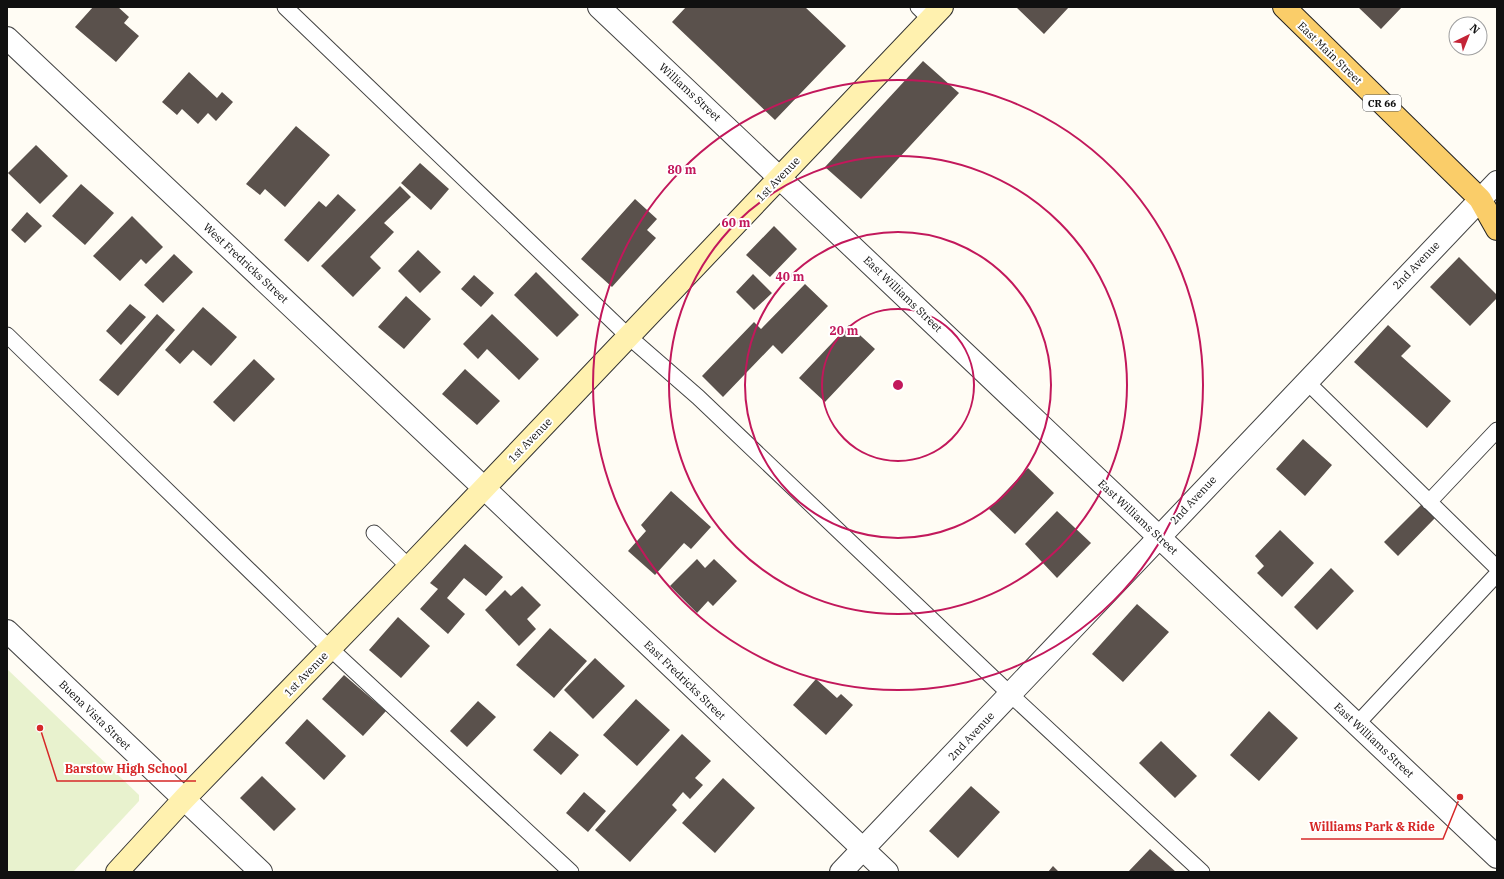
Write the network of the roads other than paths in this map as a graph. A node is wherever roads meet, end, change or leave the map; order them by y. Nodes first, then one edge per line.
1 (285, 7) edge
2 (600, 7) edge
3 (1284, 7) edge
4 (930, 11) edge
5 (7, 38) edge
6 (780, 177) junction
7 (1497, 182) edge
8 (1489, 202) edge
9 (1497, 229) edge
10 (7, 335) edge
11 (628, 336) junction
12 (1306, 381) junction
13 (1497, 430) edge
14 (484, 488) junction
15 (1429, 502) junction
16 (374, 533) dead end
17 (1159, 536) junction
18 (410, 567) junction
19 (1497, 568) edge
20 (1497, 574) edge
21 (7, 631) edge
22 (330, 649) junction
23 (1010, 694) junction
24 (1357, 724) junction
25 (184, 799) junction
26 (863, 850) junction
27 (1497, 857) edge
28 (117, 872) edge
29 (261, 872) edge
30 (571, 872) edge
31 (841, 872) edge
32 (887, 872) edge
33 (1202, 872) edge

1 - 11 lane
2 - 6 street, Williams Street
3 - 8 main road, East Main Street / CR 66
4 - 6 street, 1st Avenue
5 - 14 street, West Fredricks Street
6 - 11 street, 1st Avenue
6 - 17 street, East Williams Street
7 - 8 street, 2nd Avenue
8 - 9 main road, East Main Street / CR 66
8 - 12 street, 2nd Avenue
10 - 22 lane
11 - 14 street, 1st Avenue
11 - 23 lane
12 - 15 lane
12 - 17 street, 2nd Avenue
13 - 15 lane
14 - 18 street, 1st Avenue
14 - 26 street, East Fredricks Street
15 - 19 lane
16 - 18 lane
17 - 23 street, 2nd Avenue
17 - 24 street, East Williams Street
18 - 22 street, 1st Avenue
20 - 24 lane
21 - 25 street, Buena Vista Street
22 - 25 street, 1st Avenue
22 - 30 lane
23 - 26 street, 2nd Avenue
23 - 33 lane
24 - 27 street, East Williams Street
25 - 28 street, 1st Avenue
25 - 29 street, Buena Vista Street
26 - 31 street, 2nd Avenue
26 - 32 street, East Fredricks Street

